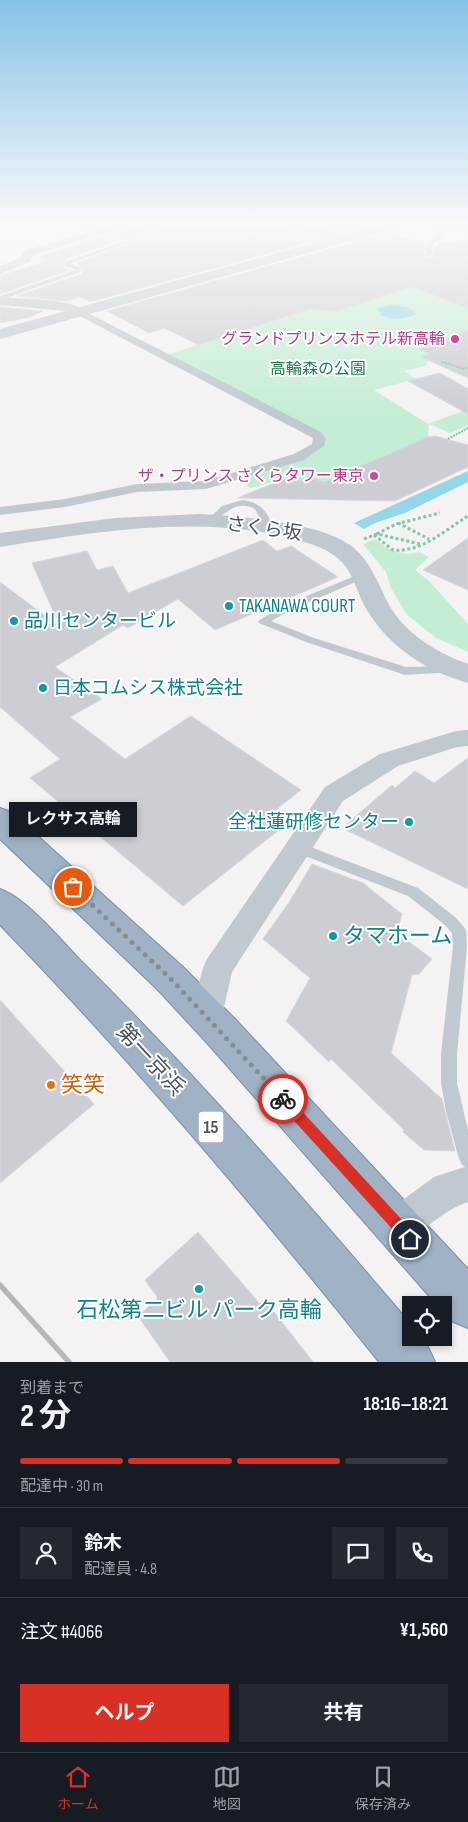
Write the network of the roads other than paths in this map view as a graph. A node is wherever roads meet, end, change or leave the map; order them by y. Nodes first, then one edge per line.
1 (38, 286) edge
2 (172, 286) edge
3 (0, 299) edge
4 (78, 312) junction
5 (0, 334) edge
6 (0, 511) edge
7 (0, 540) edge
8 (364, 575) junction
9 (464, 672) edge
10 (468, 738) edge
11 (0, 820) edge
12 (300, 848) junction
13 (0, 903) edge
14 (464, 930) edge
15 (206, 1016) junction
16 (468, 1159) edge
17 (468, 1184) edge
18 (398, 1226) junction
19 (468, 1304) edge
20 (410, 1362) edge

1 - 3 lane
2 - 4 street
3 - 4 street
4 - 5 street
4 - 6 street
7 - 8 street, さくら坂
8 - 9 street, さくら坂
8 - 9 lane
10 - 12 street
11 - 15 highway
12 - 14 lane
12 - 15 street
13 - 20 highway, 第一京浜 / 15
14 - 16 lane
15 - 18 highway
17 - 18 street
18 - 19 highway

